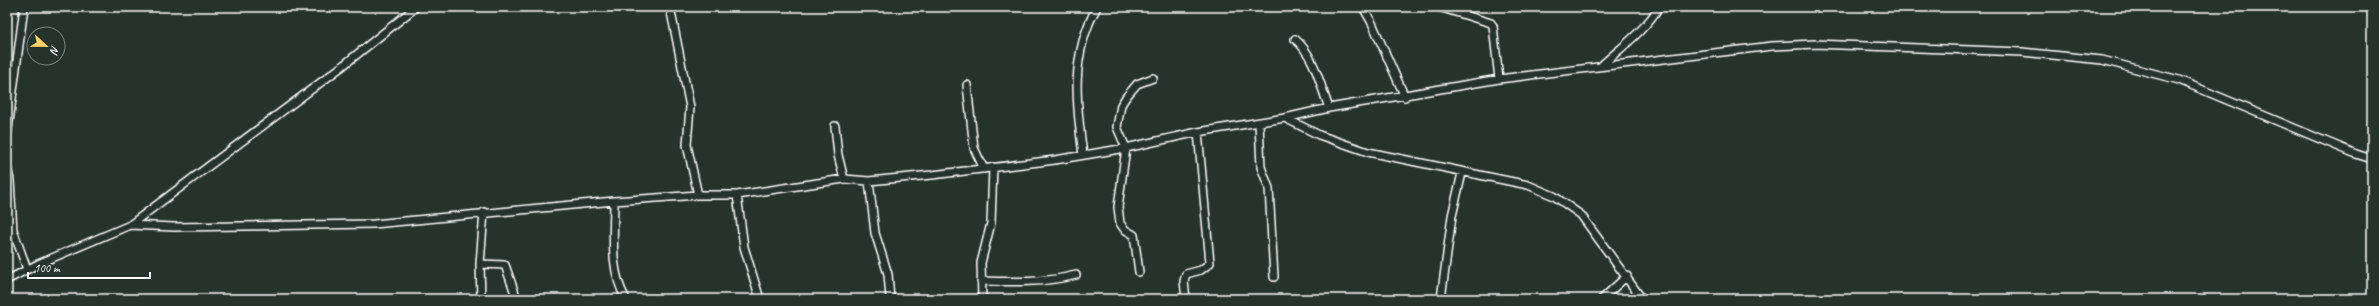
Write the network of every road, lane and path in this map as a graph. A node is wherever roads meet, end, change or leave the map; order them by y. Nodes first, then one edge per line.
1 (24, 7) edge
2 (416, 7) edge
3 (670, 7) edge
4 (1096, 7) edge
5 (1363, 7) edge
6 (1439, 7) edge
7 (1658, 7) edge
8 (1296, 39) dead end
9 (1602, 65) junction
10 (1153, 78) dead end
11 (1499, 79) junction
12 (967, 86) dead end
13 (1405, 96) junction
14 (1329, 108) junction
15 (1285, 118) junction
16 (1259, 122) junction
17 (835, 126) dead end
18 (1198, 132) junction
19 (7, 137) edge
20 (1126, 148) junction
21 (1083, 155) junction
22 (2372, 159) edge
23 (7, 167) edge
24 (993, 167) junction
25 (984, 169) junction
26 (1462, 173) junction
27 (844, 179) junction
28 (869, 181) junction
29 (698, 195) junction
30 (737, 195) junction
31 (614, 201) junction
32 (484, 212) junction
33 (130, 226) junction
34 (480, 264) junction
35 (27, 269) junction
36 (1139, 272) dead end
37 (1076, 275) dead end
38 (1626, 276) junction
39 (1274, 277) dead end
40 (7, 280) edge
41 (981, 281) junction
42 (481, 299) edge
43 (517, 299) edge
44 (626, 299) edge
45 (760, 299) edge
46 (890, 299) edge
47 (982, 299) edge
48 (1186, 299) edge
49 (1441, 299) edge
50 (1602, 299) edge
51 (1642, 299) edge

1 - 19 street
2 - 33 street
3 - 29 street
4 - 21 street
5 - 13 street
6 - 11 street
7 - 9 street
8 - 14 street
9 - 11 street
9 - 22 street
10 - 20 street
11 - 13 street
12 - 25 street
13 - 14 street
14 - 15 street
15 - 16 street
15 - 26 street
16 - 18 street
16 - 39 street
17 - 27 street
18 - 20 street
18 - 48 street
20 - 21 street
20 - 36 street
21 - 24 street
23 - 35 street
24 - 25 street
24 - 41 street
25 - 28 street
26 - 38 street
26 - 49 street
27 - 28 street
27 - 30 street
28 - 46 street
29 - 30 street
29 - 31 street
30 - 45 street
31 - 32 street
31 - 44 street
32 - 33 street
32 - 34 street
33 - 35 street
34 - 42 street
34 - 43 street
35 - 40 street
37 - 41 street
38 - 50 street
38 - 51 street
41 - 47 street

